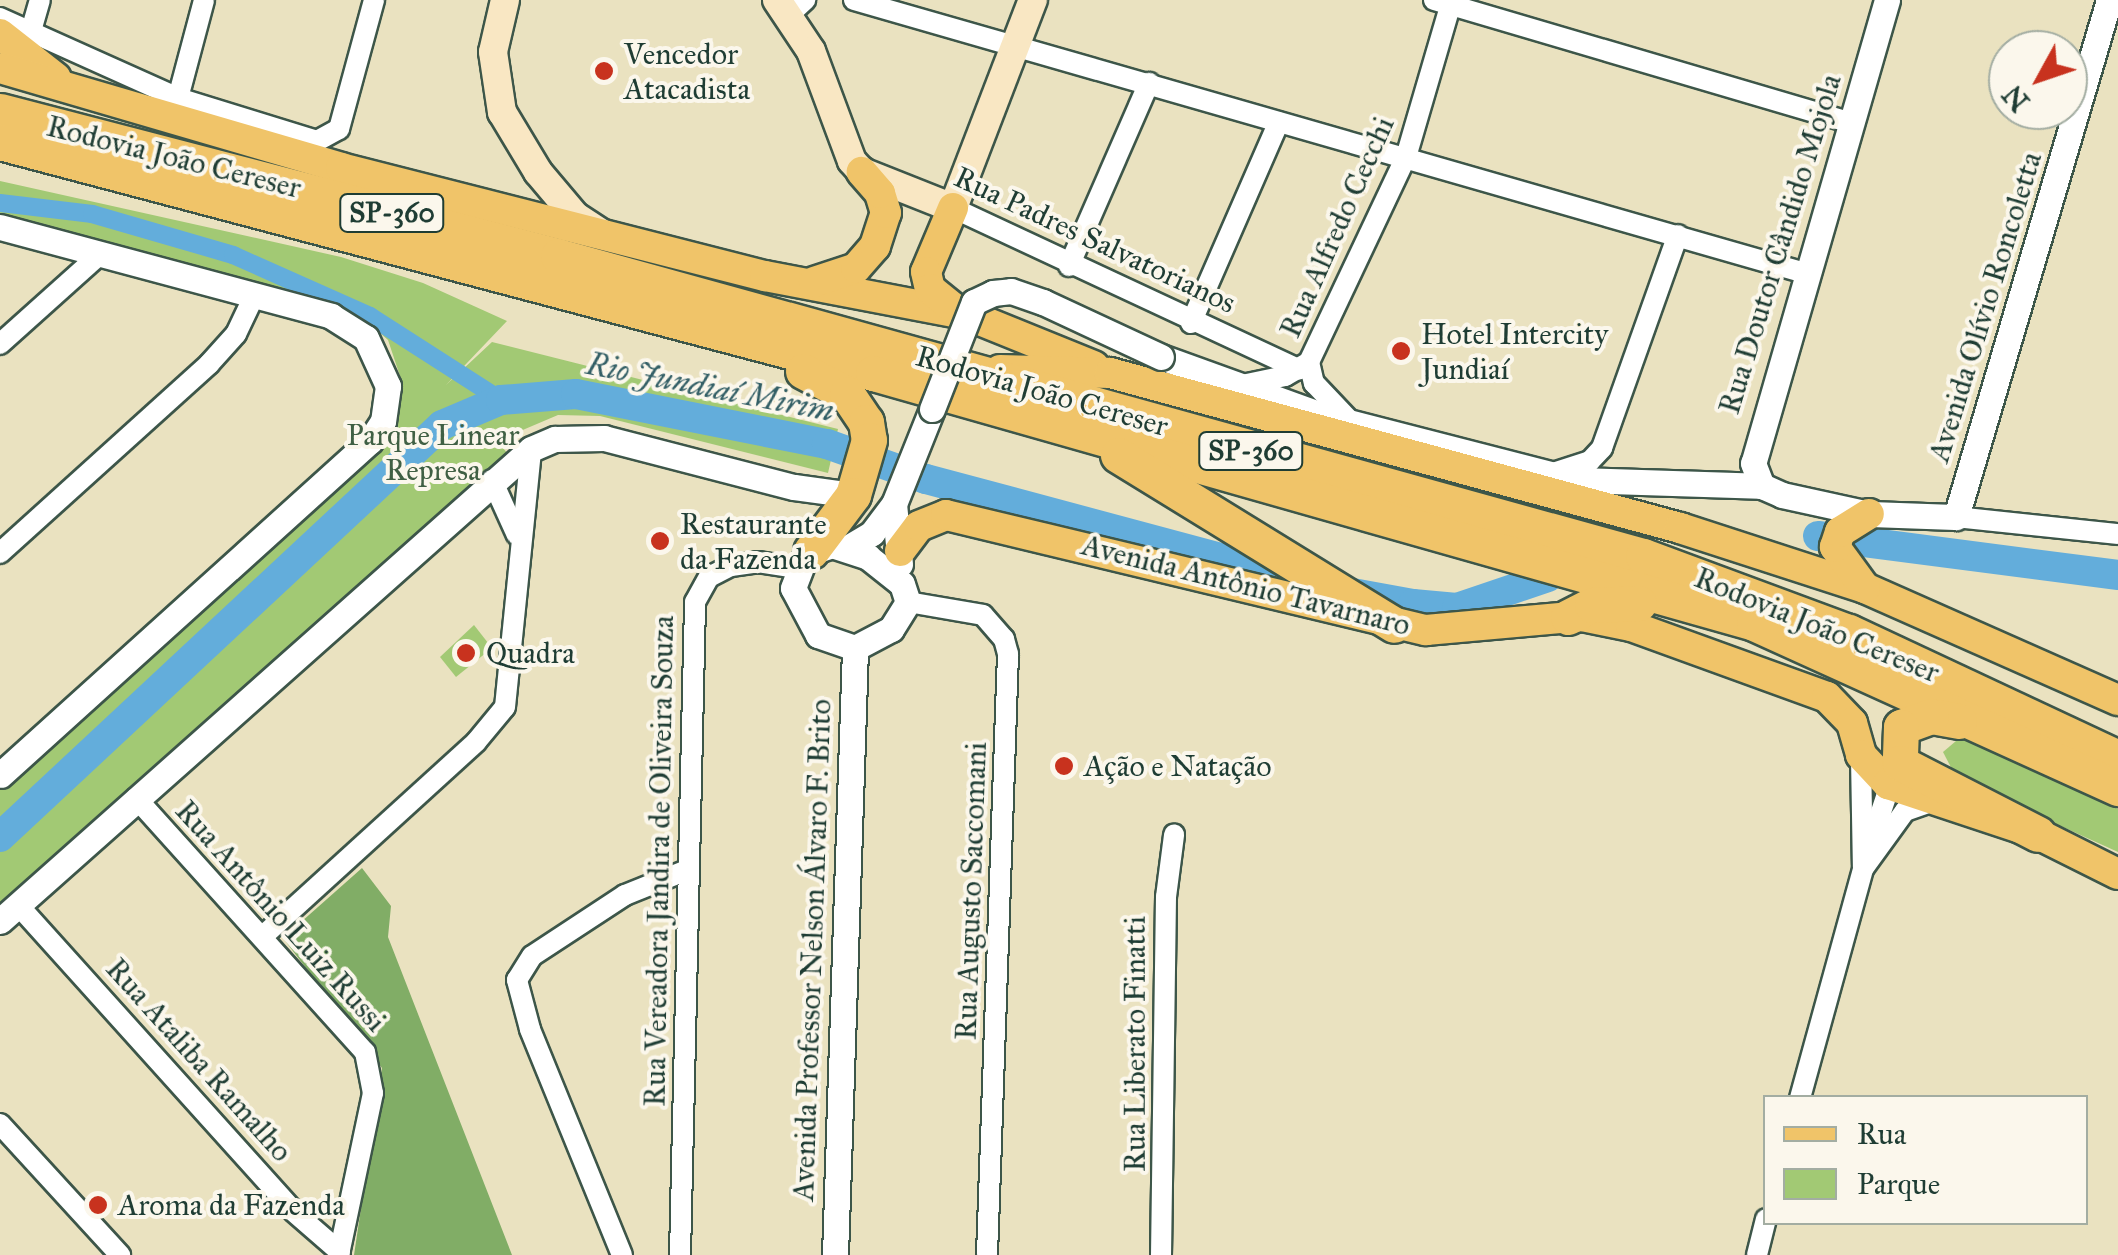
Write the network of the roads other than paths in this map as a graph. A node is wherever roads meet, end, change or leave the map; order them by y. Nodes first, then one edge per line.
1 (40, 0) edge
2 (204, 0) edge
3 (374, 0) edge
4 (505, 0) edge
5 (854, 0) edge
6 (1033, 0) edge
7 (1887, 0) edge
8 (2109, 0) edge
9 (1446, 2) edge
10 (791, 5) edge
11 (0, 18) edge
12 (31, 31) junction
13 (0, 34) edge
14 (1020, 46) junction
15 (0, 68) edge
16 (1148, 83) junction
17 (70, 90) junction
18 (178, 98) junction
19 (0, 111) edge
20 (1279, 122) junction
21 (1850, 124) junction
22 (0, 142) edge
23 (1406, 157) junction
24 (0, 166) edge
25 (862, 172) junction
26 (138, 180) junction
27 (952, 208) junction
28 (0, 227) edge
29 (1678, 235) junction
30 (605, 236) junction
31 (98, 256) junction
32 (1070, 266) junction
33 (1805, 272) junction
34 (809, 284) junction
35 (255, 294) junction
36 (594, 300) junction
37 (964, 314) junction
38 (1190, 323) junction
39 (0, 344) edge
40 (1304, 366) junction
41 (966, 369) junction
42 (1110, 373) junction
43 (1240, 385) junction
44 (1350, 422) junction
45 (1082, 432) junction
46 (531, 450) junction
47 (1553, 473) junction
48 (492, 480) junction
49 (1772, 490) junction
50 (896, 499) junction
51 (1956, 517) junction
52 (1860, 519) junction
53 (833, 528) junction
54 (2118, 534) edge
55 (518, 537) junction
56 (0, 552) edge
57 (900, 552) junction
58 (1860, 581) junction
59 (905, 593) junction
60 (1568, 617) junction
61 (1383, 618) junction
62 (1754, 623) junction
63 (855, 648) junction
64 (2118, 700) edge
65 (2020, 743) junction
66 (1861, 755) junction
67 (2118, 758) edge
68 (1894, 773) junction
69 (0, 776) edge
70 (2118, 788) edge
71 (136, 798) junction
72 (1934, 802) junction
73 (2038, 834) junction
74 (1174, 835) dead end
75 (1863, 869) junction
76 (687, 870) junction
77 (2118, 874) edge
78 (9, 913) edge
79 (263, 936) junction
80 (1801, 1095) edge
81 (0, 1124) edge
82 (7, 1147) edge
83 (1765, 1225) edge
84 (678, 1250) edge
85 (340, 1254) edge
86 (1162, 1254) edge
87 (120, 1255) edge
88 (622, 1255) edge
89 (835, 1255) edge
90 (987, 1255) edge
91 (1757, 1255) edge

1 - 12 street
2 - 18 street
3 - 18 street
4 - 30 main road
5 - 14 street
6 - 14 main road
7 - 21 street, Rua Doutor Cândido Mojola
8 - 51 street, Avenida Olívio Roncoletta
9 - 21 street
9 - 23 street, Rua Alfredo Cecchi
10 - 25 main road
11 - 12 street
12 - 18 street
13 - 17 main road
14 - 16 street
14 - 27 main road
15 - 17 main road
16 - 20 street
16 - 32 street
17 - 30 main road
19 - 41 highway, Rodovia João Cereser / SP-360
20 - 23 street
20 - 38 street
21 - 33 street, Rua Doutor Cândido Mojola
22 - 26 highway, Rodovia João Cereser / SP-360
23 - 29 street
23 - 40 street, Rua Alfredo Cecchi
24 - 26 highway
25 - 27 main road, Rua Padres Salvatorianos
25 - 34 main road
26 - 36 highway, Rodovia João Cereser / SP-360
27 - 32 street, Rua Padres Salvatorianos
27 - 37 main road
28 - 31 street
29 - 33 street
29 - 47 street
30 - 34 main road
31 - 35 street
31 - 39 street
32 - 38 street, Rua Padres Salvatorianos
33 - 49 street, Rua Doutor Cândido Mojola
34 - 37 main road
35 - 56 street
35 - 69 street
36 - 45 highway, Rodovia João Cereser / SP-360
36 - 53 highway
37 - 42 main road
38 - 40 street, Rua Padres Salvatorianos
40 - 43 street, Rua Alfredo Cecchi
40 - 44 street, Rua Alfredo Cecchi
41 - 42 main road
41 - 67 highway, Rodovia João Cereser / SP-360
42 - 58 main road
43 - 44 street
43 - 50 street, bridge
44 - 47 street
45 - 61 highway
45 - 62 highway, Rodovia João Cereser / SP-360
46 - 48 street
46 - 53 street
46 - 55 street
47 - 49 street
48 - 55 street
48 - 71 street
49 - 52 street
50 - 53 street
50 - 57 street
51 - 52 street
51 - 54 street
52 - 58 main road
53 - 59 street
53 - 63 street
53 - 76 street, Rua Vereadora Jandira de Oliveira Souza
55 - 79 street
57 - 59 street
57 - 61 main road, Avenida Antônio Tavarnaro
58 - 64 main road
59 - 63 street
59 - 90 street, Rua Augusto Saccomani
60 - 61 main road, Avenida Antônio Tavarnaro
60 - 62 highway
60 - 66 main road, Avenida Antônio Tavarnaro
62 - 65 highway, Rodovia João Cereser / SP-360
63 - 89 street, Avenida Professor Nelson Álvaro F. Brito
65 - 68 highway
65 - 70 highway, Rodovia João Cereser / SP-360
66 - 68 main road, Avenida Antônio Tavarnaro
66 - 75 street
68 - 72 main road
68 - 73 highway
68 - 75 street
71 - 78 street
71 - 79 street, Rua Antônio Luiz Russi
72 - 73 main road
72 - 75 street
73 - 77 main road
74 - 86 street, Rua Liberato Finatti
75 - 80 street
76 - 84 street, Rua Vereadora Jandira de Oliveira Souza
76 - 88 street
78 - 85 street, Rua Ataliba Ramalho
79 - 85 street, Rua Antônio Luiz Russi
81 - 82 street
82 - 87 street
83 - 91 street

